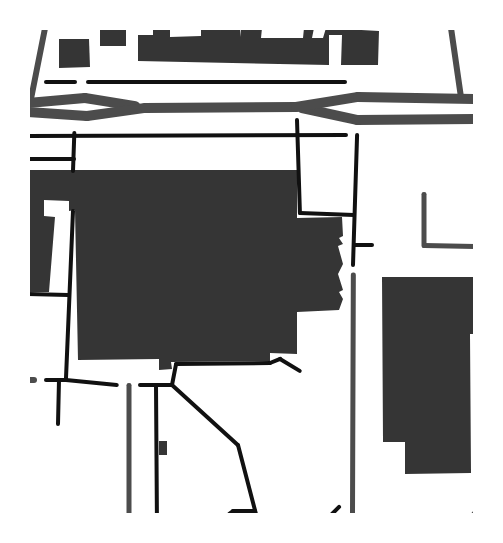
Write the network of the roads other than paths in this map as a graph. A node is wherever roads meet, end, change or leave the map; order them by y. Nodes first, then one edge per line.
1 (45, 28) edge
2 (451, 28) edge
3 (460, 97) junction
4 (474, 99) edge
5 (29, 107) edge
6 (296, 107) junction
7 (145, 108) junction
8 (474, 119) edge
9 (424, 194) dead end
10 (474, 246) edge
11 (353, 275) road end
12 (129, 385) road end
13 (129, 514) edge
14 (352, 514) edge

1 - 5 street
2 - 3 street
3 - 4 street
3 - 6 street
5 - 7 street
5 - 7 street
6 - 7 street
6 - 8 street
9 - 10 lane
11 - 14 lane
12 - 13 lane

